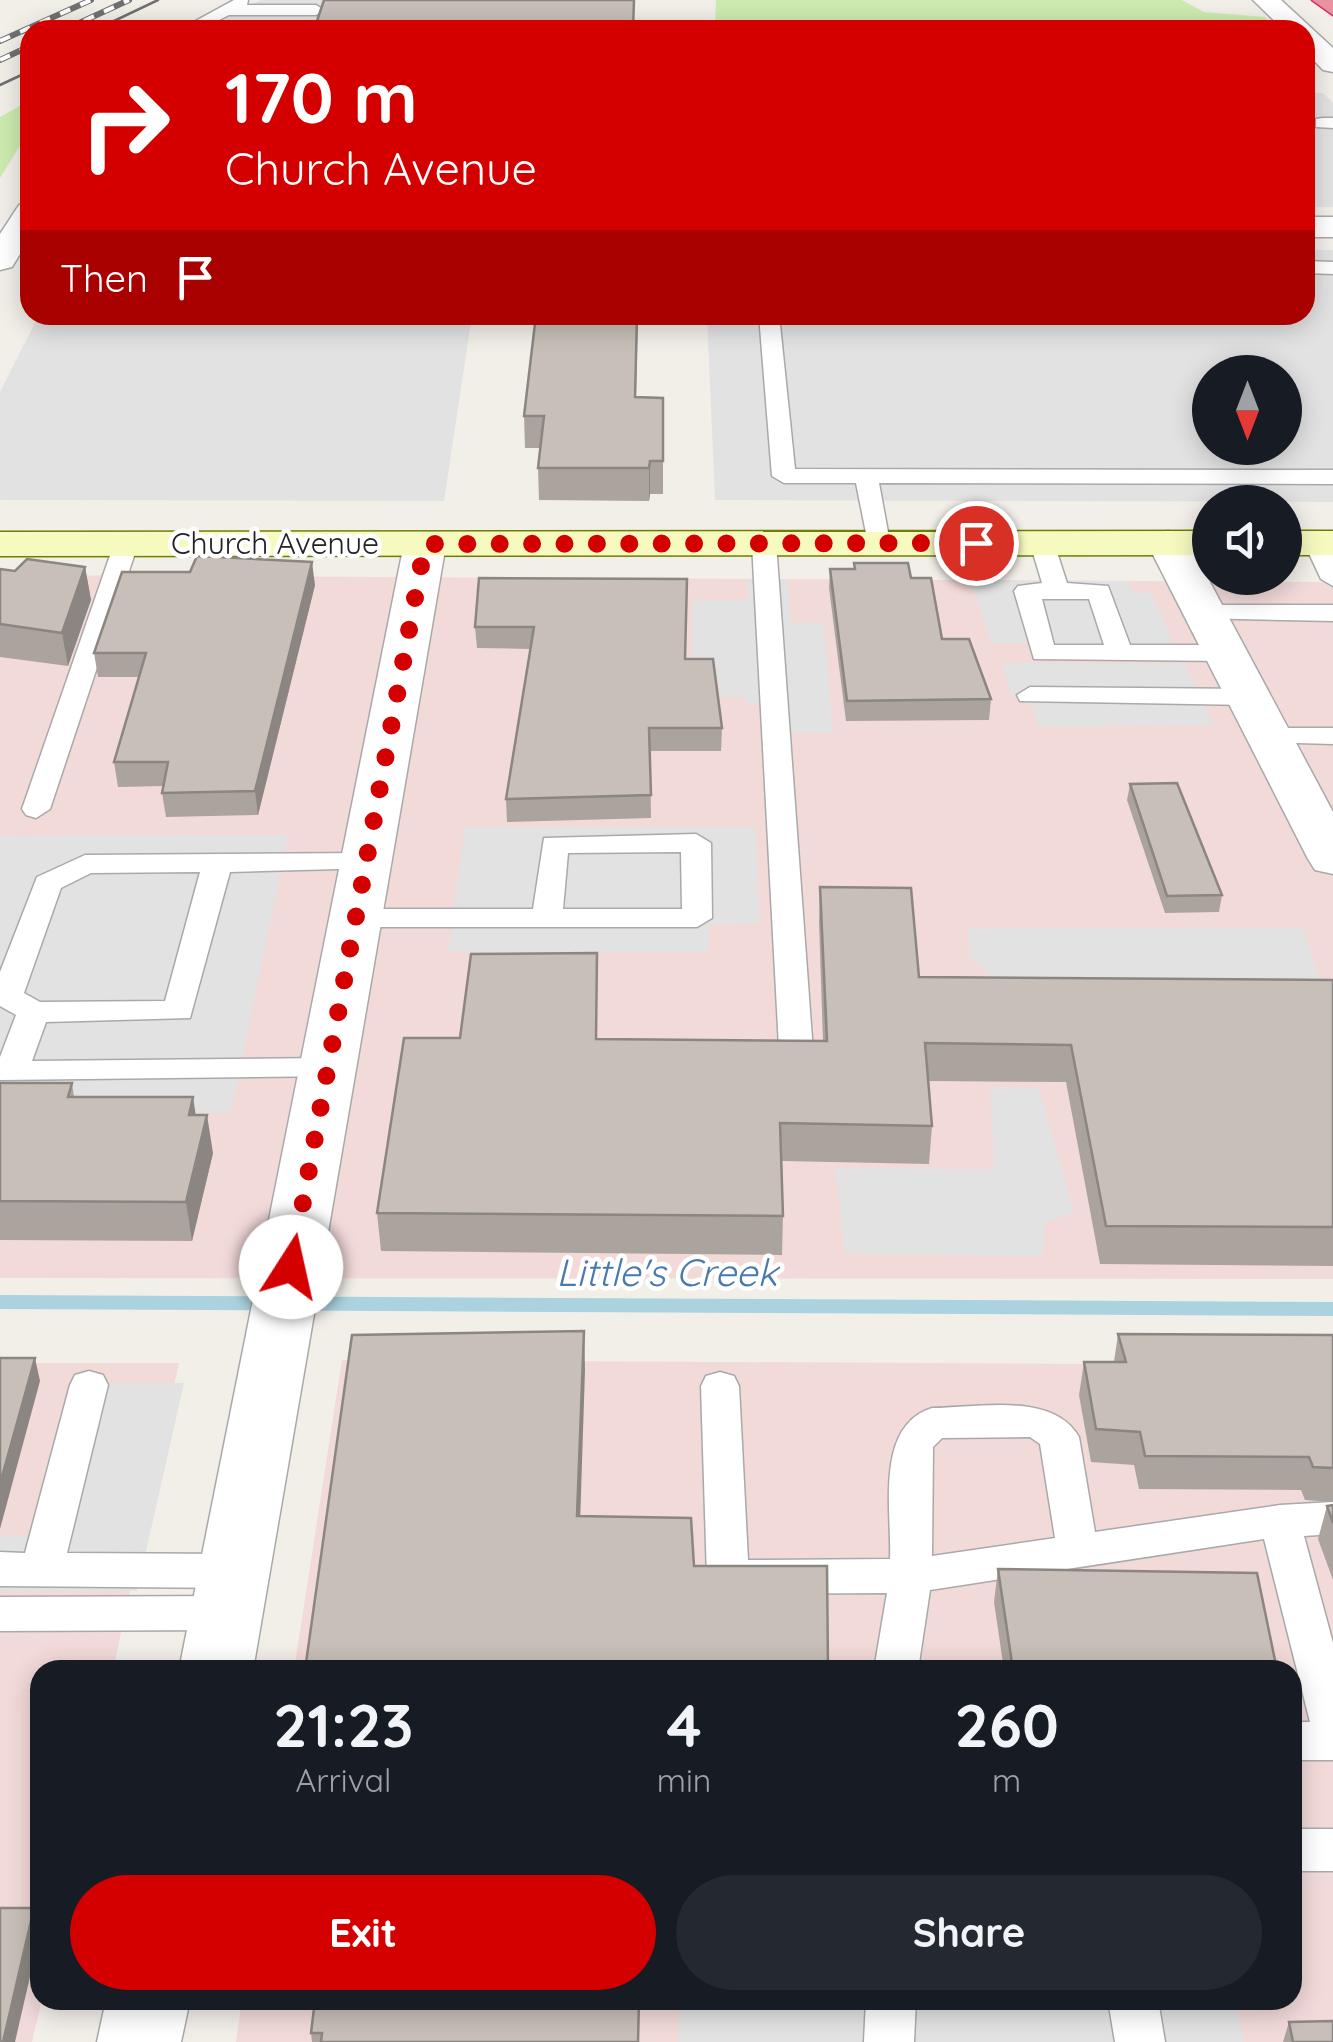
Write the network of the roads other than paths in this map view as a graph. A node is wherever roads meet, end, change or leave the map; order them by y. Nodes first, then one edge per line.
1 (246, 0) edge
2 (1266, 0) edge
3 (1325, 0) edge
4 (1333, 7) edge
5 (226, 10) junction
6 (316, 10) dead end
7 (206, 20) edge
8 (1288, 20) edge
9 (1315, 46) edge
10 (1333, 64) edge
11 (20, 230) edge
12 (0, 260) edge
13 (770, 325) edge
14 (866, 476) junction
15 (1333, 478) edge
16 (878, 543) junction
17 (1042, 543) junction
18 (1189, 543) edge
19 (0, 544) edge
20 (126, 544) junction
21 (425, 544) junction
22 (764, 544) junction
23 (1057, 591) junction
24 (1204, 612) junction
25 (1333, 613) edge
26 (1120, 653) junction
27 (1225, 653) junction
28 (1030, 695) dead end
29 (1258, 716) junction
30 (1333, 736) edge
31 (36, 809) dead end
32 (1333, 860) edge
33 (366, 862) junction
34 (216, 863) junction
35 (356, 918) junction
36 (547, 918) junction
37 (34, 1012) junction
38 (797, 1066) edge
39 (328, 1070) junction
40 (88, 1386) dead end
41 (720, 1386) dead end
42 (1333, 1518) edge
43 (1280, 1521) junction
44 (1078, 1554) junction
45 (0, 1568) edge
46 (42, 1569) junction
47 (911, 1576) junction
48 (0, 1614) edge
49 (225, 1618) edge
50 (898, 1660) edge
51 (1333, 1726) edge
52 (1302, 1741) edge
53 (1333, 1741) edge
54 (1302, 1850) edge
55 (1333, 1850) edge
56 (146, 2010) edge
57 (891, 2010) edge
58 (1135, 2010) edge
59 (138, 2042) edge
60 (889, 2042) edge
61 (1140, 2042) edge

1 - 5 lane
2 - 8 street
3 - 4 highway
5 - 6 lane
5 - 7 lane
9 - 10 street
11 - 12 street
13 - 14 lane
14 - 15 lane
14 - 16 lane
16 - 17 street, Church Avenue
16 - 22 street, Church Avenue
17 - 18 street, Church Avenue
17 - 23 lane
18 - 24 street
19 - 20 street, Church Avenue
20 - 21 street, Church Avenue
20 - 31 lane
21 - 22 street, Church Avenue
21 - 33 street
22 - 38 lane
23 - 26 lane
23 - 26 lane
24 - 25 lane
24 - 27 street
26 - 27 lane
27 - 29 street
28 - 29 lane
29 - 30 lane
29 - 32 street
33 - 34 lane
33 - 35 street
34 - 37 lane
34 - 37 lane
35 - 36 lane
35 - 39 street
36 - 36 lane
37 - 39 lane
39 - 49 street
40 - 46 lane
41 - 47 lane
42 - 43 lane
43 - 44 lane
43 - 51 lane
44 - 47 lane
44 - 47 lane
45 - 46 lane
46 - 49 lane
47 - 50 lane
48 - 49 lane
52 - 53 lane
54 - 55 lane
56 - 59 street
57 - 60 lane
58 - 61 lane

